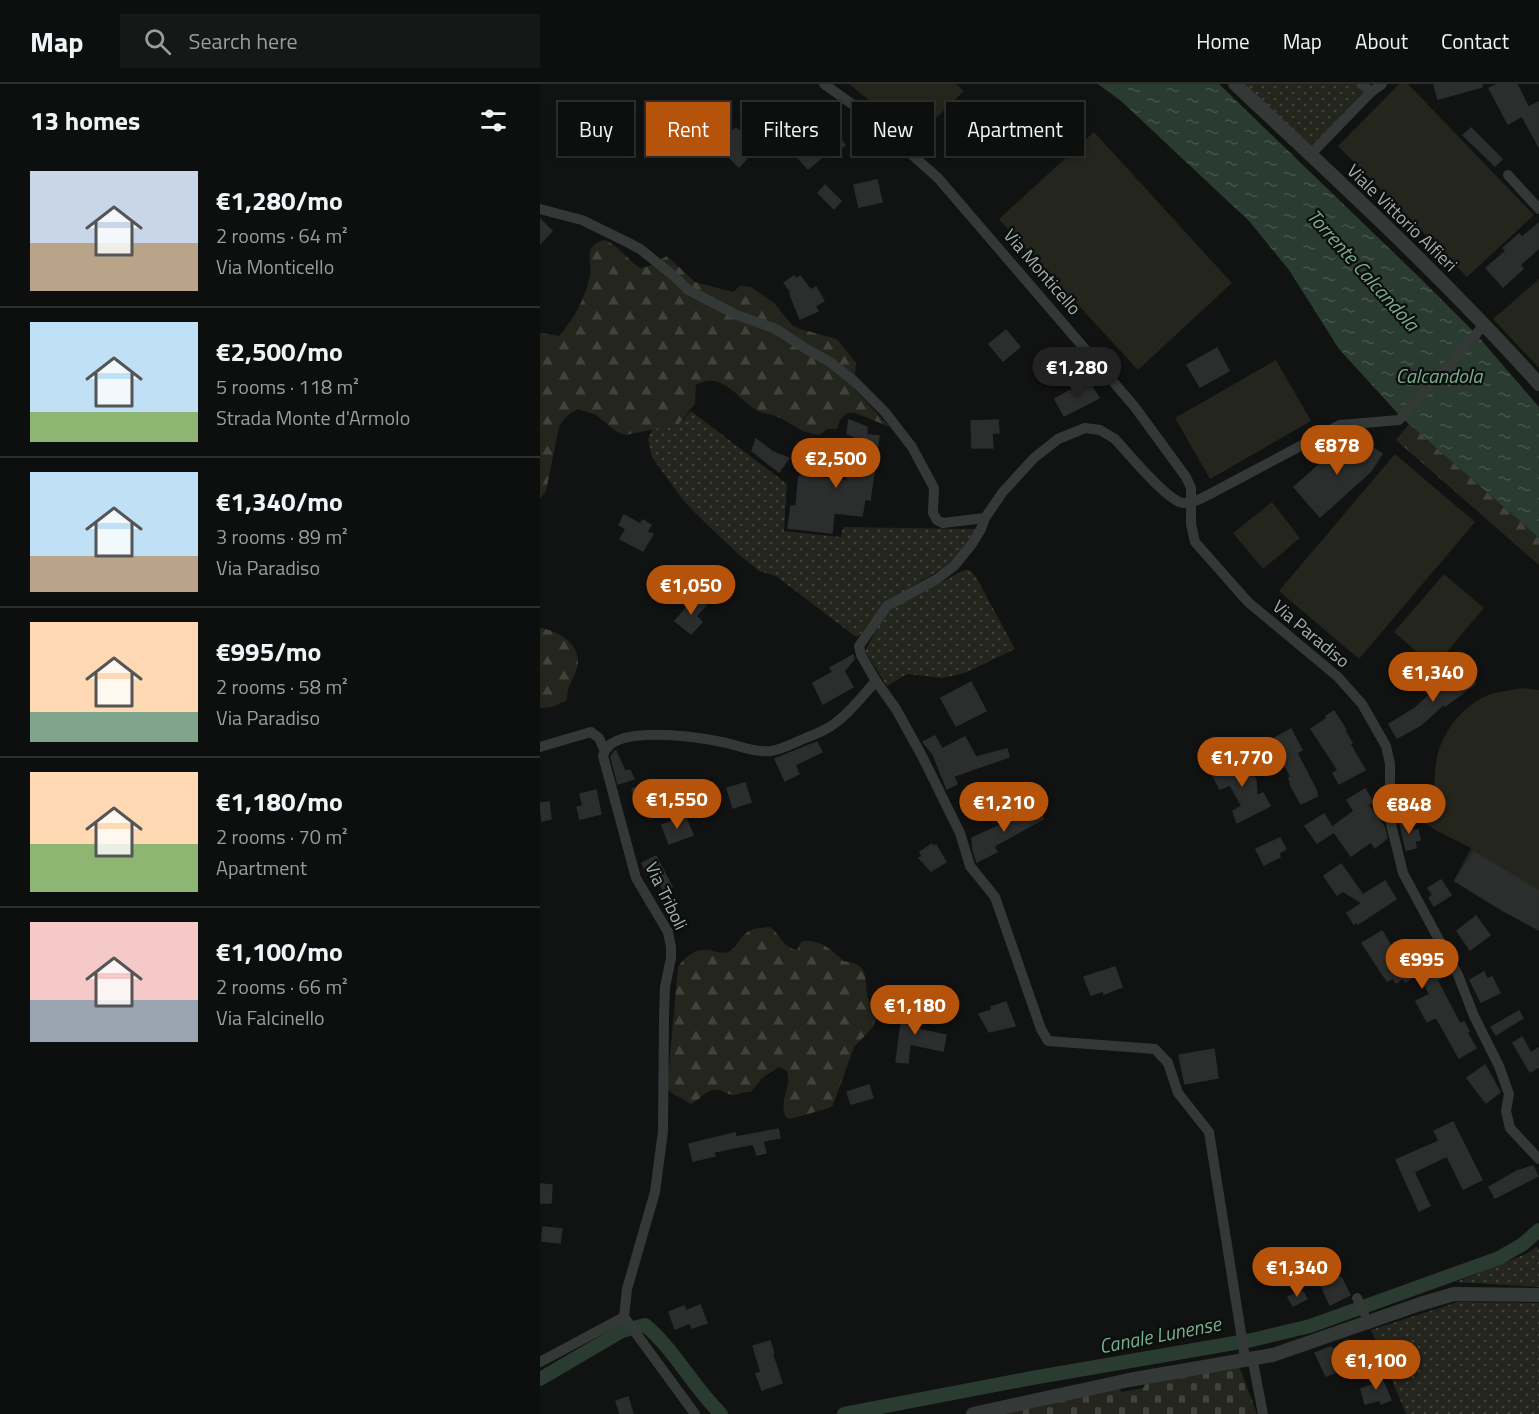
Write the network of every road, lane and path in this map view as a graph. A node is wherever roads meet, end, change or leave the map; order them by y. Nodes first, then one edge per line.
1 (824, 84) edge
2 (1235, 84) edge
3 (1362, 84) edge
4 (1382, 84) edge
5 (1371, 92) junction
6 (1311, 154) junction
7 (1508, 175) dead end
8 (540, 209) edge
9 (1539, 209) edge
10 (1485, 324) junction
11 (1539, 384) edge
12 (1190, 502) junction
13 (985, 518) junction
14 (876, 681) junction
15 (540, 747) edge
16 (604, 749) junction
17 (1539, 1159) edge
18 (1539, 1295) edge
19 (1357, 1298) dead end
20 (1363, 1312) dead end
21 (625, 1319) junction
22 (1247, 1355) junction
23 (540, 1362) edge
24 (695, 1414) edge
25 (973, 1414) edge
26 (1263, 1414) edge

1 - 12 street, Via Monticello
2 - 6 street, Viale Vittorio Alfieri
3 - 5 street
4 - 5 street
5 - 6 street
6 - 10 street, Viale Vittorio Alfieri
7 - 9 street
8 - 13 street
10 - 11 street, Viale Vittorio Alfieri
10 - 12 street
12 - 13 street
12 - 17 street, Via Paradiso
13 - 14 street
14 - 16 street
14 - 22 street
15 - 16 street
16 - 21 street, Via Triboli
18 - 22 street
19 - 20 street
21 - 23 street
21 - 24 street
22 - 25 street
22 - 26 street

